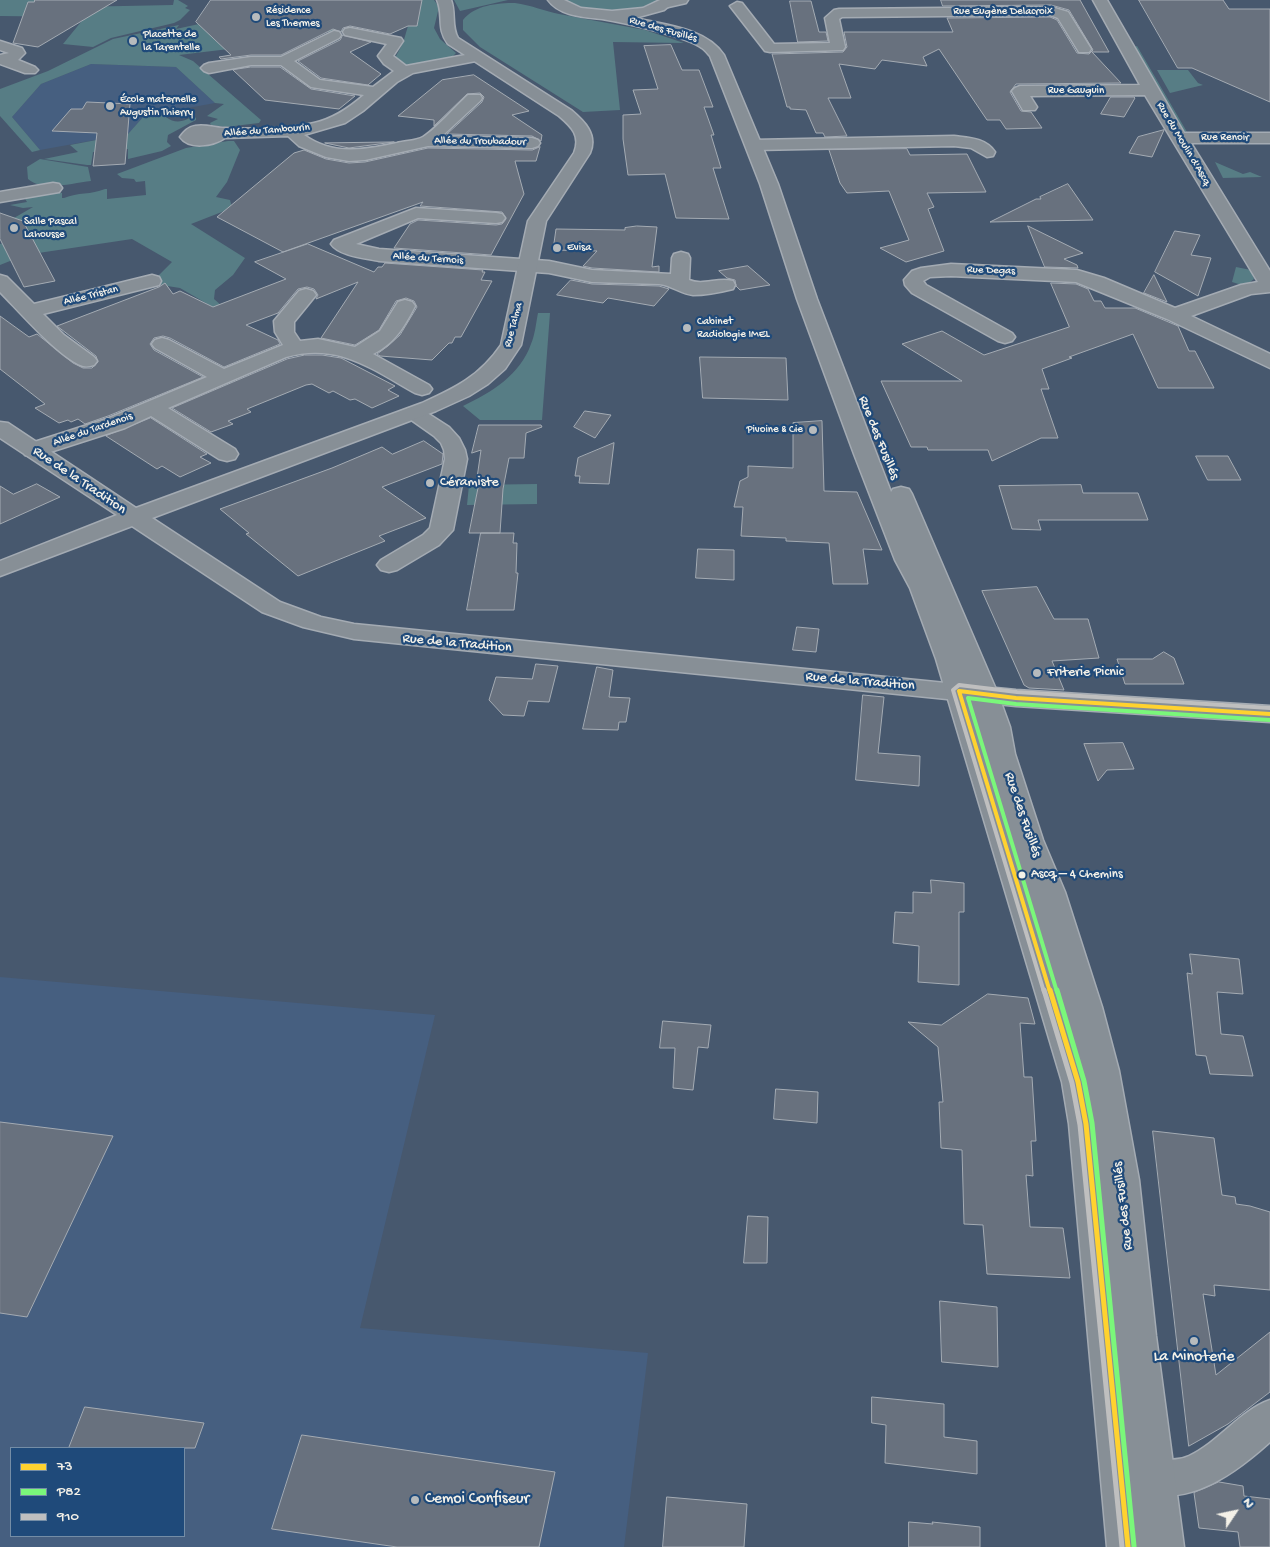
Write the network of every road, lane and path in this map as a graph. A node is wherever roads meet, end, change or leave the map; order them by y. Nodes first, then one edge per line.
1 (680, 0) edge
2 (1100, 0) edge
3 (444, 1) edge
4 (555, 1) edge
5 (664, 4) edge
6 (736, 6) dead end
7 (901, 6) edge
8 (596, 14) junction
9 (350, 32) dead end
10 (334, 36) dead end
11 (0, 45) edge
12 (1084, 49) dead end
13 (476, 57) junction
14 (0, 59) edge
15 (284, 61) junction
16 (209, 68) dead end
17 (30, 70) dead end
18 (405, 72) junction
19 (1150, 90) junction
20 (377, 92) junction
21 (474, 98) dead end
22 (1029, 107) dead end
23 (1270, 125) edge
24 (292, 130) junction
25 (219, 134) dead end
26 (1180, 138) junction
27 (1264, 138) edge
28 (428, 141) junction
29 (532, 143) dead end
30 (761, 145) junction
31 (987, 152) dead end
32 (53, 188) dead end
33 (0, 197) edge
34 (496, 218) dead end
35 (681, 258) dead end
36 (528, 266) junction
37 (0, 281) edge
38 (152, 281) dead end
39 (726, 285) dead end
40 (686, 286) junction
41 (1270, 286) edge
42 (306, 295) dead end
43 (405, 306) dead end
44 (679, 306) dead end
45 (30, 311) junction
46 (1174, 315) junction
47 (1005, 337) dead end
48 (162, 344) dead end
49 (296, 347) junction
50 (358, 353) junction
51 (87, 361) dead end
52 (1270, 362) edge
53 (223, 377) junction
54 (422, 389) dead end
55 (153, 408) junction
56 (414, 413) junction
57 (0, 428) edge
58 (33, 450) junction
59 (227, 454) dead end
60 (134, 517) junction
61 (389, 565) dead end
62 (0, 569) edge
63 (971, 692) junction
64 (1270, 714) edge
65 (1270, 1417) edge
66 (1138, 1476) junction
67 (1128, 1547) edge
68 (1163, 1547) edge

1 - 5 street
2 - 19 street, Rue du Moulin d'Ascq
3 - 13 street, Rue Talma
4 - 8 street
5 - 8 street
5 - 30 street, Rue des Fusillés
6 - 7 street, Rue Eugène Delacroix
7 - 12 street, Rue Eugène Delacroix
8 - 30 street, Rue des Fusillés
9 - 18 street
10 - 15 street
11 - 14 street
13 - 18 street, Allée du Tambourin
13 - 36 street, Rue Talma
14 - 17 street
15 - 16 street
15 - 20 street
18 - 20 street, Allée du Tambourin
19 - 22 street, Rue Gauguin
19 - 26 street, Rue du Moulin d'Ascq
20 - 24 street, Allée du Tambourin
21 - 28 street, Allée du Troubadour
23 - 27 street
24 - 25 street, Allée du Tambourin
24 - 28 street, Allée du Troubadour
26 - 27 street, Rue Renoir
26 - 41 street, Rue du Moulin d'Ascq
28 - 29 street, Allée du Troubadour
30 - 31 street
30 - 63 street, Rue des Fusillés
30 - 63 street, Rue des Fusillés
32 - 33 street
34 - 36 street, Allée du Ternois
35 - 40 street
36 - 40 street, Allée du Ternois
36 - 56 street, Rue Talma
37 - 45 street
38 - 45 street, Allée Tristan
39 - 40 street, Allée du Ternois
40 - 44 street
41 - 46 street
42 - 49 street
43 - 50 street
45 - 51 street
46 - 47 street, Rue Degas
46 - 52 street, Rue Degas
48 - 53 street
49 - 50 street, Allée du Tardenois
49 - 53 street, Allée du Tardenois
50 - 54 street, Allée du Tardenois
53 - 55 street, Allée du Tardenois
55 - 58 street, Allée du Tardenois
55 - 59 street
56 - 60 street, Rue Talma
56 - 61 street
57 - 58 street, Rue de la Tradition
58 - 60 street, Rue de la Tradition
60 - 62 street, Rue Talma
60 - 63 street, Rue de la Tradition
63 - 64 street, Rue de la Tradition
63 - 66 street, Rue des Fusillés
65 - 66 street
66 - 67 street, Rue des Fusillés
66 - 68 street, Rue des Fusillés

